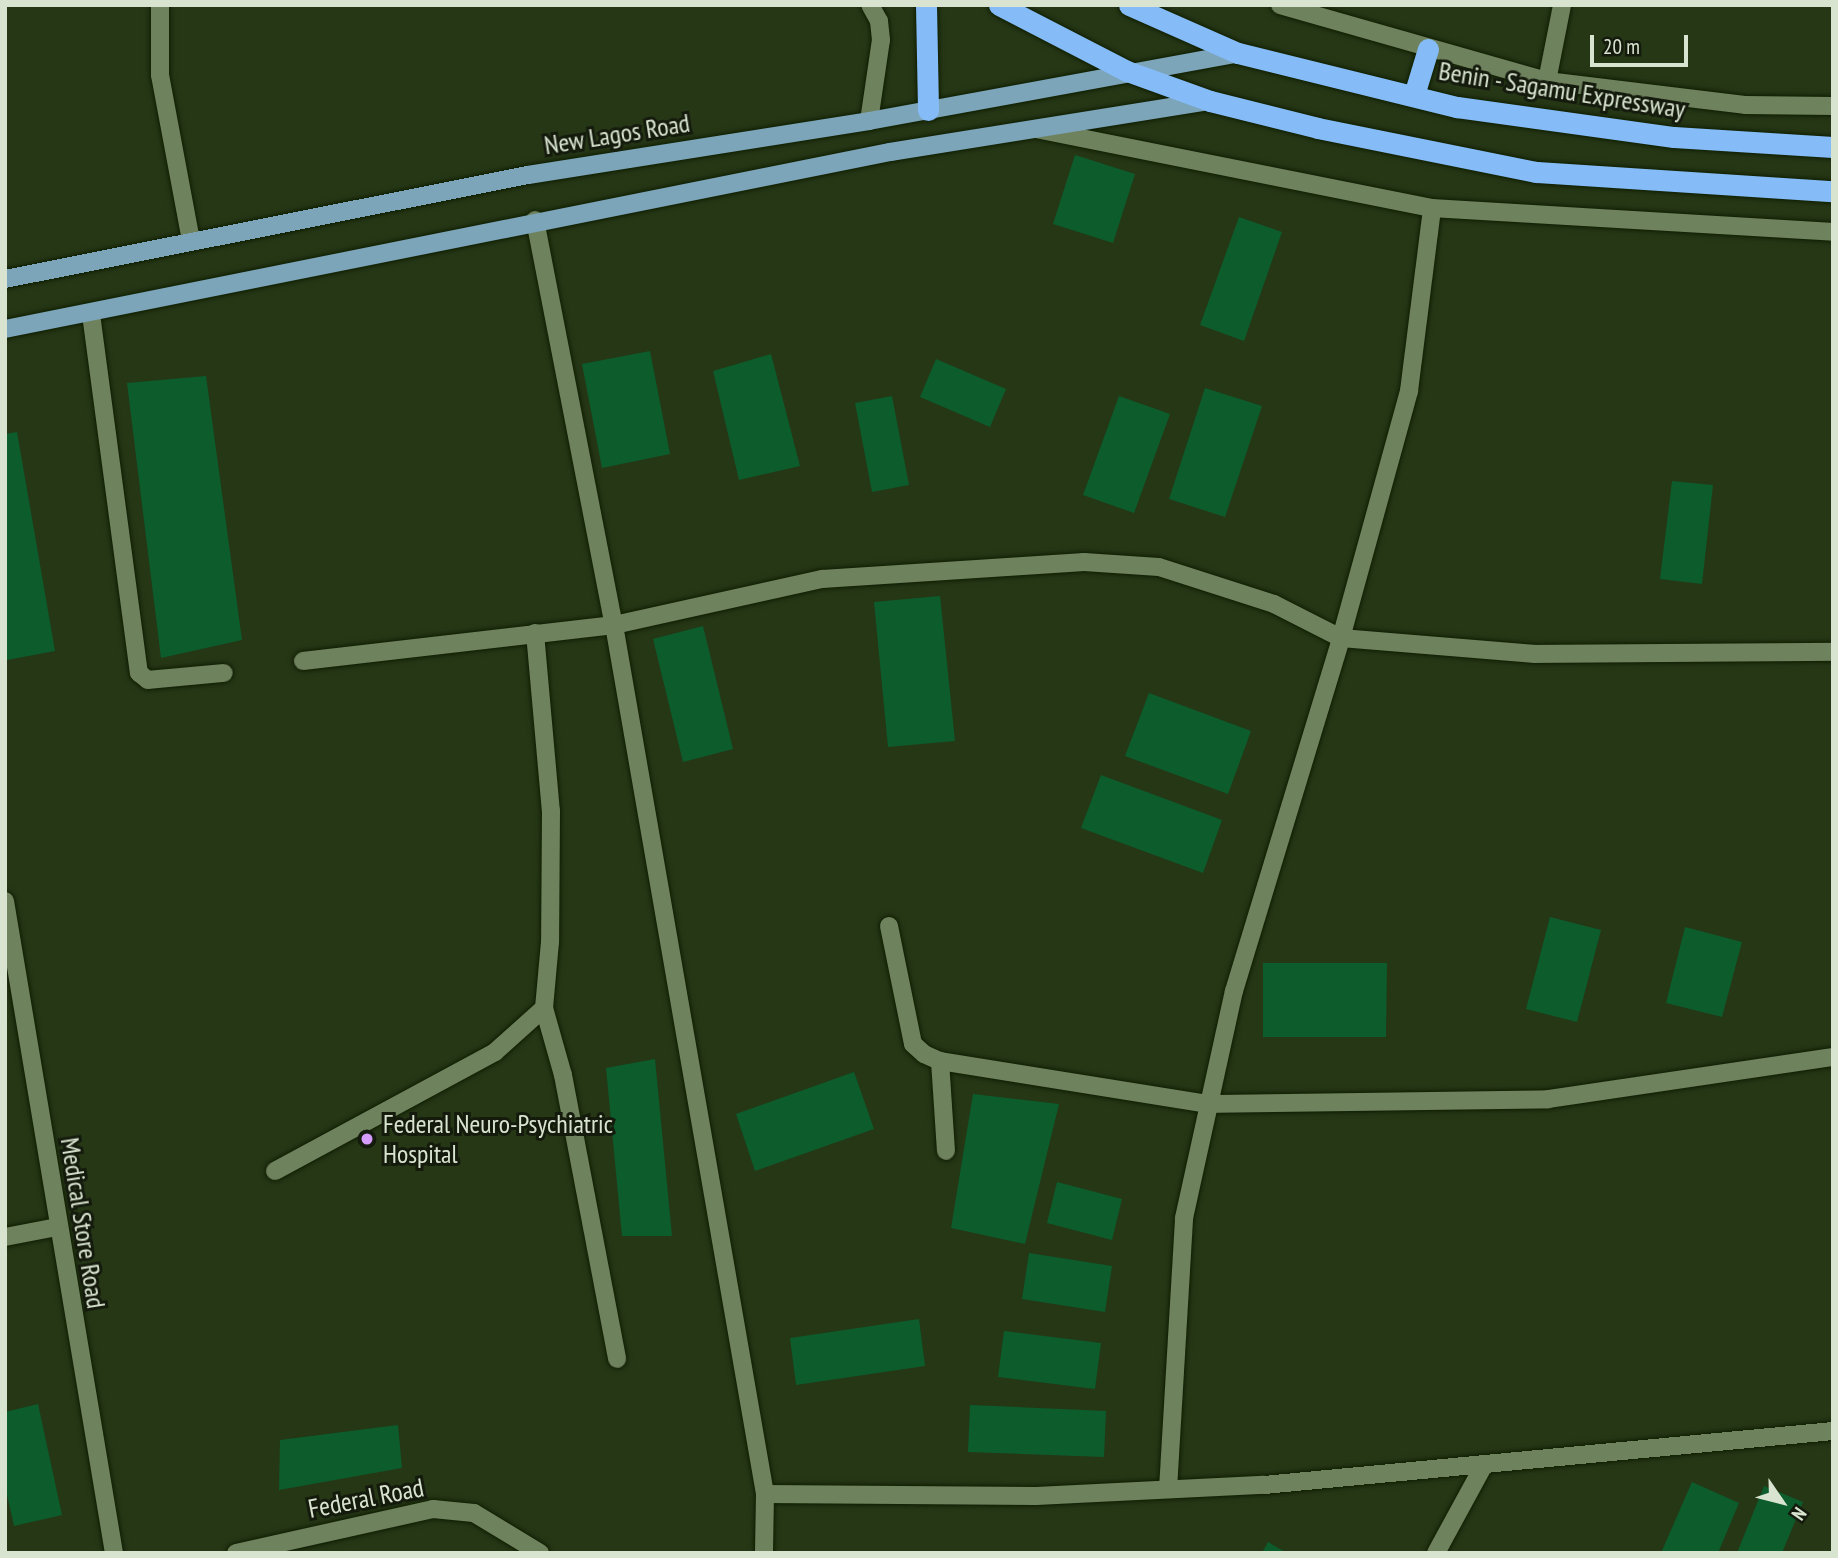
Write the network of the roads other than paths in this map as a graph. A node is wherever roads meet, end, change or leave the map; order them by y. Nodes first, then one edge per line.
1 (160, 5) edge
2 (870, 5) edge
3 (926, 5) edge
4 (999, 5) edge
5 (1129, 5) edge
6 (1280, 5) edge
7 (1562, 5) edge
8 (1428, 49) junction
9 (1238, 53) junction
10 (1126, 71) junction
11 (1547, 81) junction
12 (1414, 95) junction
13 (1210, 101) junction
14 (1833, 106) edge
15 (928, 110) junction
16 (869, 121) junction
17 (1032, 128) junction
18 (1833, 147) edge
19 (1833, 191) edge
20 (1432, 208) junction
21 (534, 220) junction
22 (1833, 232) edge
23 (191, 241) junction
24 (5, 279) edge
25 (91, 314) junction
26 (5, 329) edge
27 (614, 625) junction
28 (535, 633) junction
29 (1341, 638) junction
30 (1833, 652) edge
31 (303, 662) dead end
32 (224, 673) dead end
33 (5, 901) edge
34 (889, 926) dead end
35 (544, 1008) junction
36 (1833, 1057) edge
37 (940, 1061) junction
38 (1209, 1104) junction
39 (946, 1151) dead end
40 (275, 1171) dead end
41 (57, 1227) junction
42 (5, 1237) edge
43 (617, 1359) dead end
44 (1833, 1431) edge
45 (1484, 1465) junction
46 (1168, 1489) junction
47 (765, 1494) junction
48 (114, 1553) edge
49 (236, 1553) edge
50 (540, 1553) edge
51 (764, 1553) edge
52 (1436, 1553) edge

1 - 23 street
2 - 16 street
3 - 15 highway
4 - 10 highway
5 - 9 highway, Benin - Sagamu Expressway
6 - 8 street
7 - 11 street
8 - 11 street
8 - 12 highway
9 - 10 main road, New Lagos Road
9 - 12 highway, Benin - Sagamu Expressway
10 - 13 highway
10 - 15 main road, New Lagos Road
11 - 14 street
12 - 18 highway, Benin - Sagamu Expressway
13 - 17 main road
13 - 19 highway
15 - 16 main road, New Lagos Road
16 - 23 main road, New Lagos Road
17 - 20 street
17 - 21 main road
20 - 22 street
20 - 29 street
21 - 25 main road
21 - 27 street
23 - 24 main road, New Lagos Road
25 - 26 main road
25 - 32 street
27 - 28 street
27 - 29 street
27 - 47 street
28 - 31 street
28 - 35 street
29 - 30 street
29 - 38 street
33 - 41 street, Medical Store Road
34 - 37 street
35 - 40 street
35 - 43 street
36 - 38 street
37 - 38 street
37 - 39 street
38 - 46 street
41 - 42 street
41 - 48 street, Medical Store Road
44 - 45 street
45 - 46 street
45 - 52 street
46 - 47 street
47 - 51 street
49 - 50 street, Federal Road

